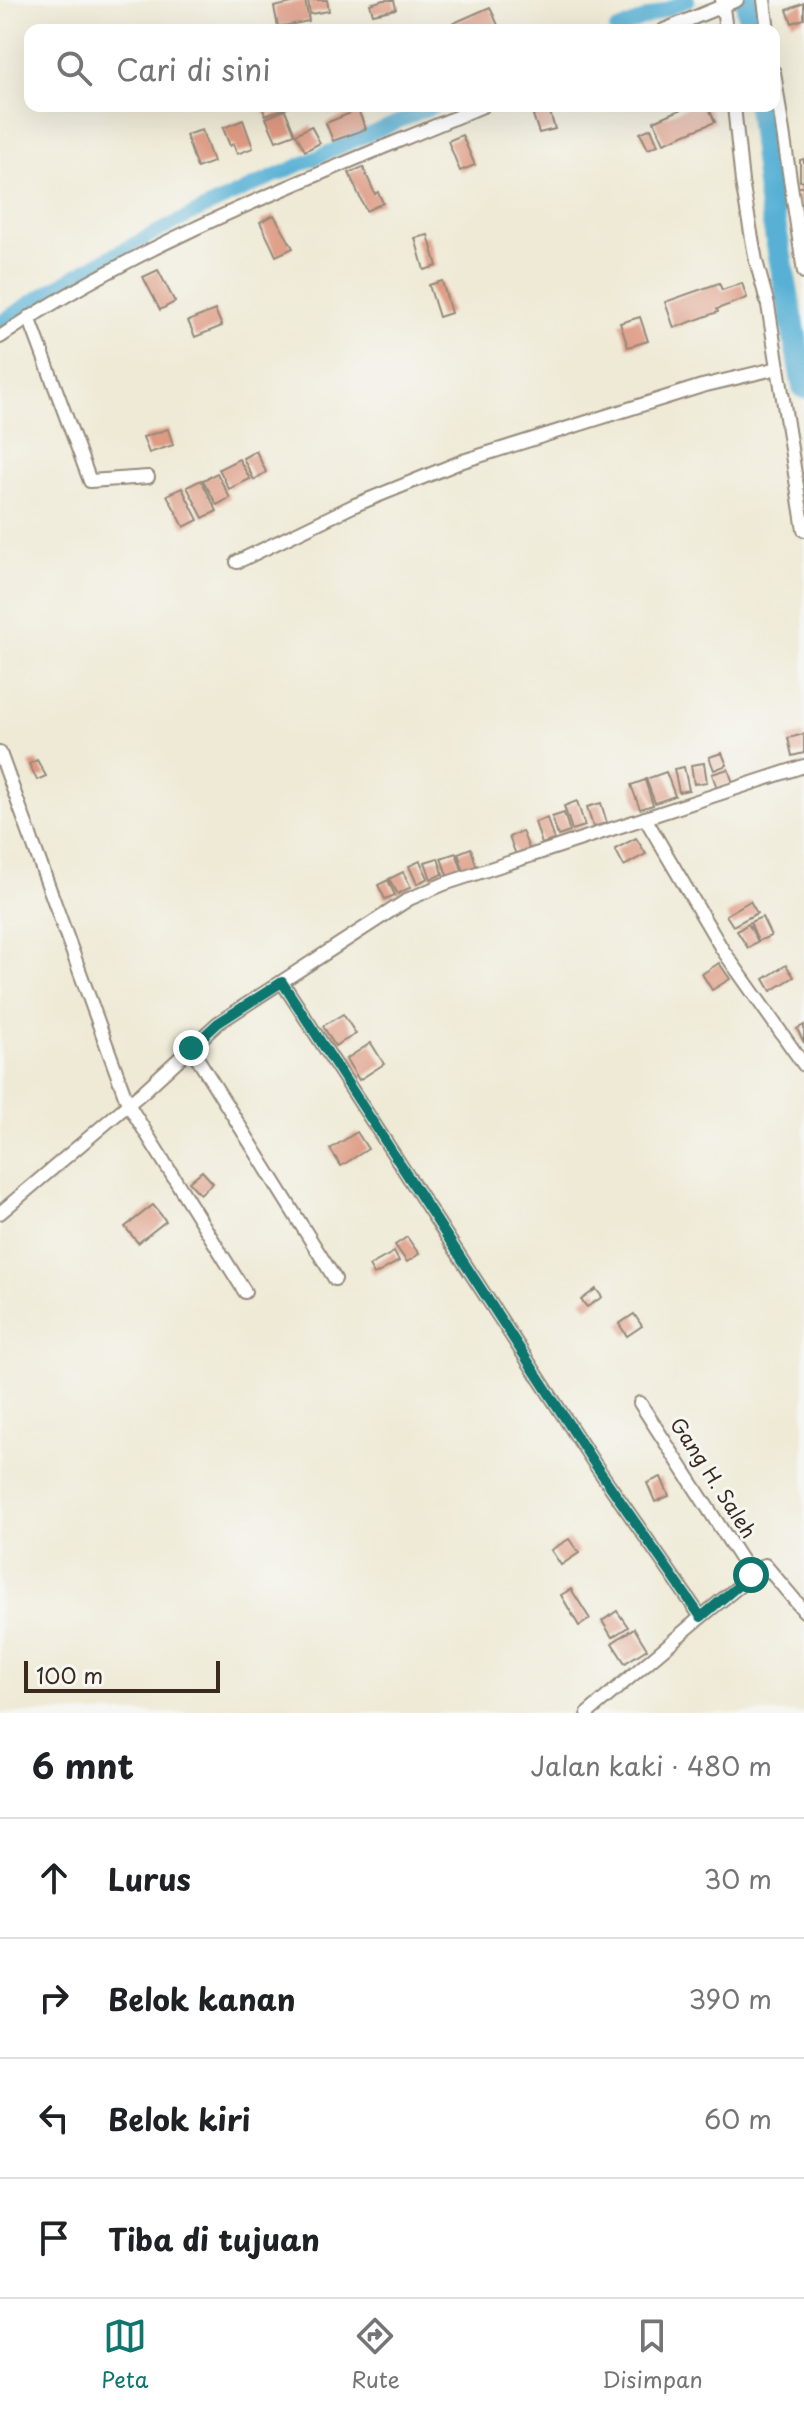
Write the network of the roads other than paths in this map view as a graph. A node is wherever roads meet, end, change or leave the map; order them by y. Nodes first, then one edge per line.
1 (764, 0) edge
2 (728, 2) edge
3 (678, 24) edge
4 (726, 24) edge
5 (767, 24) edge
6 (469, 112) edge
7 (735, 112) edge
8 (780, 112) edge
9 (804, 272) edge
10 (29, 317) junction
11 (0, 337) edge
12 (778, 368) junction
13 (148, 477) dead end
14 (804, 530) edge
15 (237, 562) dead end
16 (0, 753) edge
17 (804, 766) edge
18 (645, 818) junction
19 (282, 982) junction
20 (191, 1048) junction
21 (804, 1065) edge
22 (128, 1104) junction
23 (0, 1213) edge
24 (335, 1279) dead end
25 (245, 1292) dead end
26 (640, 1403) dead end
27 (751, 1575) junction
28 (804, 1611) edge
29 (701, 1617) junction
30 (588, 1713) edge

1 - 5 street
2 - 3 street
2 - 4 street
6 - 10 street
7 - 12 street
8 - 9 street
10 - 11 street
10 - 13 street
12 - 14 street
12 - 15 street
16 - 22 street
17 - 18 street
18 - 19 street
18 - 21 street
19 - 20 street
19 - 29 street
20 - 22 street
20 - 24 street
22 - 23 street
22 - 25 street
26 - 27 street, Gang H. Saleh
27 - 28 street
27 - 29 street
29 - 30 street

